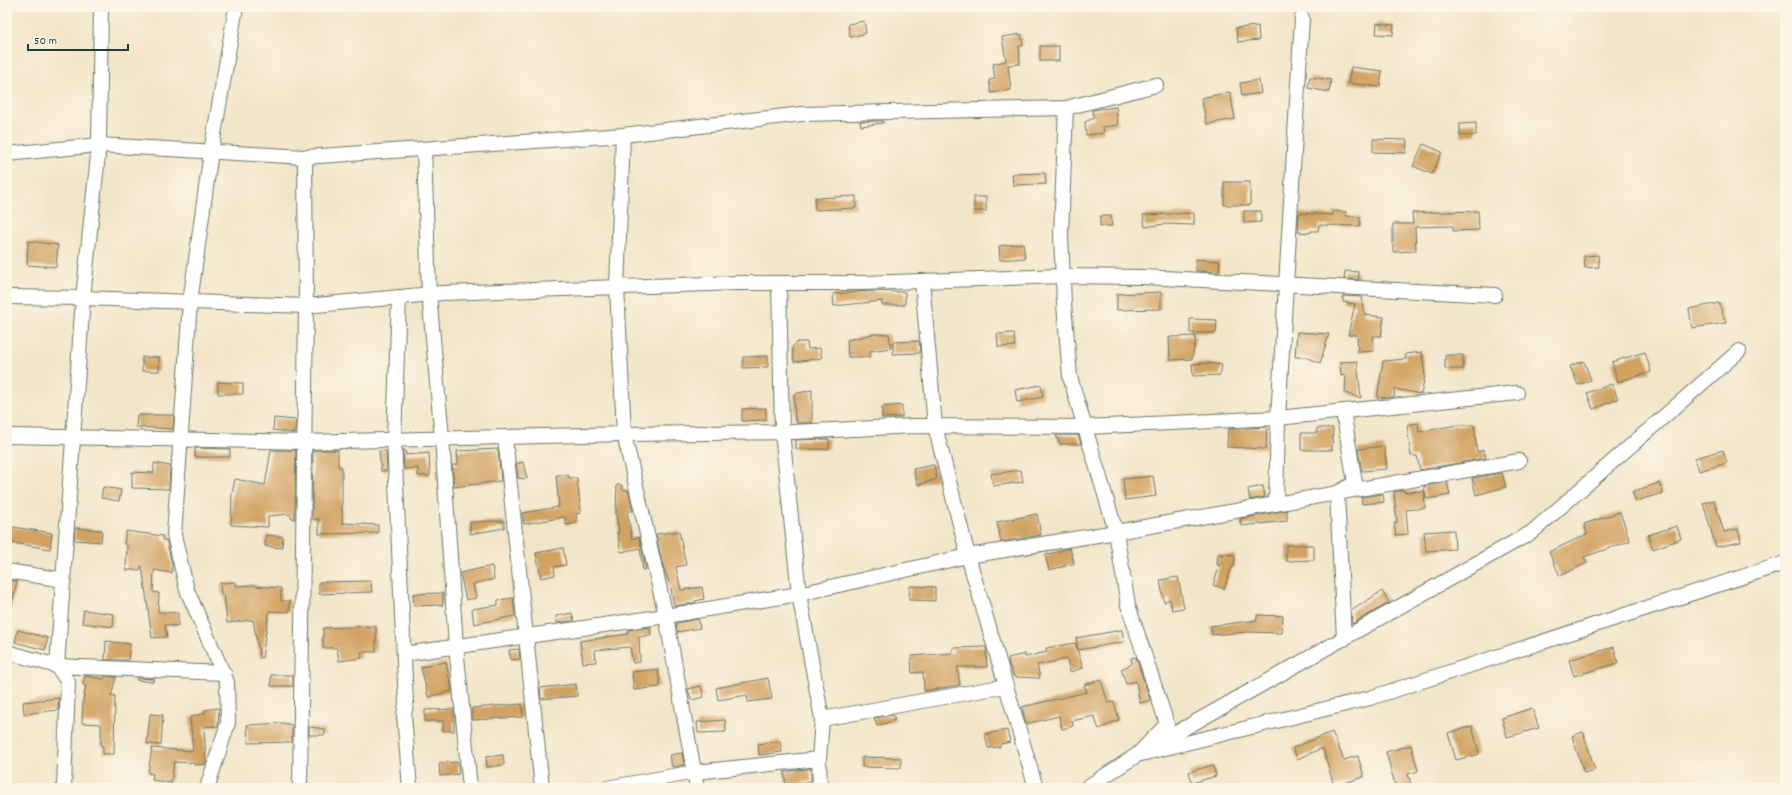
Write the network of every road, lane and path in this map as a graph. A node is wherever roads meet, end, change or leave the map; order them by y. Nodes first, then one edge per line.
1 (101, 7) edge
2 (236, 7) edge
3 (1302, 18) dead end
4 (1156, 85) dead end
5 (1066, 108) junction
6 (623, 134) junction
7 (99, 146) junction
8 (424, 149) junction
9 (212, 152) junction
10 (7, 154) edge
11 (305, 157) junction
12 (1063, 276) junction
13 (922, 282) junction
14 (779, 283) junction
15 (1285, 283) junction
16 (617, 287) junction
17 (429, 294) junction
18 (1495, 295) dead end
19 (7, 297) edge
20 (399, 297) junction
21 (83, 298) junction
22 (190, 302) junction
23 (306, 306) junction
24 (1739, 351) dead end
25 (1516, 393) dead end
26 (1343, 411) junction
27 (1278, 418) junction
28 (934, 426) junction
29 (1085, 427) junction
30 (782, 432) junction
31 (624, 434) junction
32 (7, 436) edge
33 (74, 437) junction
34 (505, 437) junction
35 (442, 438) junction
36 (181, 439) junction
37 (394, 439) junction
38 (304, 442) junction
39 (1519, 461) dead end
40 (1337, 493) junction
41 (1276, 504) junction
42 (1116, 532) junction
43 (968, 556) junction
44 (1785, 563) edge
45 (7, 571) edge
46 (64, 580) junction
47 (798, 594) junction
48 (666, 616) junction
49 (526, 636) junction
50 (1344, 639) junction
51 (456, 646) junction
52 (7, 652) edge
53 (404, 654) junction
54 (57, 666) junction
55 (224, 673) junction
56 (1006, 686) junction
57 (822, 719) junction
58 (1137, 755) junction
59 (819, 759) junction
60 (695, 772) junction
61 (64, 788) edge
62 (207, 788) edge
63 (300, 788) edge
64 (410, 788) edge
65 (470, 788) edge
66 (542, 788) edge
67 (606, 788) edge
68 (697, 788) edge
69 (820, 788) edge
70 (1036, 788) edge
71 (1086, 788) edge

1 - 7 street
2 - 9 street
3 - 15 street
4 - 5 street
5 - 6 street
5 - 12 street
6 - 8 street
6 - 16 street
7 - 9 street
7 - 10 street
7 - 21 street
8 - 11 street
8 - 17 street
9 - 11 street
9 - 22 street
11 - 23 street
12 - 13 street
12 - 15 street
12 - 29 street
13 - 14 street
13 - 28 street
14 - 16 street
14 - 30 street
15 - 18 street
15 - 27 street
16 - 17 street
16 - 31 street
17 - 20 street
17 - 35 street
19 - 21 street
20 - 23 street
20 - 37 street
21 - 22 street
21 - 33 street
22 - 23 street
22 - 36 street
23 - 38 street
24 - 50 street
25 - 26 street
26 - 27 street
26 - 40 street
27 - 29 street
27 - 41 street
28 - 29 street
28 - 30 street
28 - 43 street
29 - 42 street
30 - 31 street
30 - 47 street
31 - 34 street
31 - 48 street
32 - 33 street
33 - 36 street
33 - 46 street
34 - 35 street
34 - 49 street
35 - 37 street
35 - 51 street
36 - 38 street
36 - 55 street
37 - 38 street
37 - 53 street
38 - 63 street
39 - 40 street
40 - 41 street
40 - 50 street
41 - 42 street
42 - 43 street
42 - 58 street
43 - 47 street
43 - 56 street
44 - 58 street
45 - 46 street
46 - 54 street
47 - 48 street
47 - 57 street
48 - 49 street
48 - 60 street
49 - 51 street
49 - 66 street
50 - 58 street
51 - 53 street
51 - 65 street
52 - 54 street
53 - 64 street
54 - 55 street
54 - 61 street
55 - 62 street
56 - 57 street
56 - 70 street
57 - 59 street
58 - 71 street
59 - 60 street
59 - 69 street
60 - 67 street
60 - 68 street

